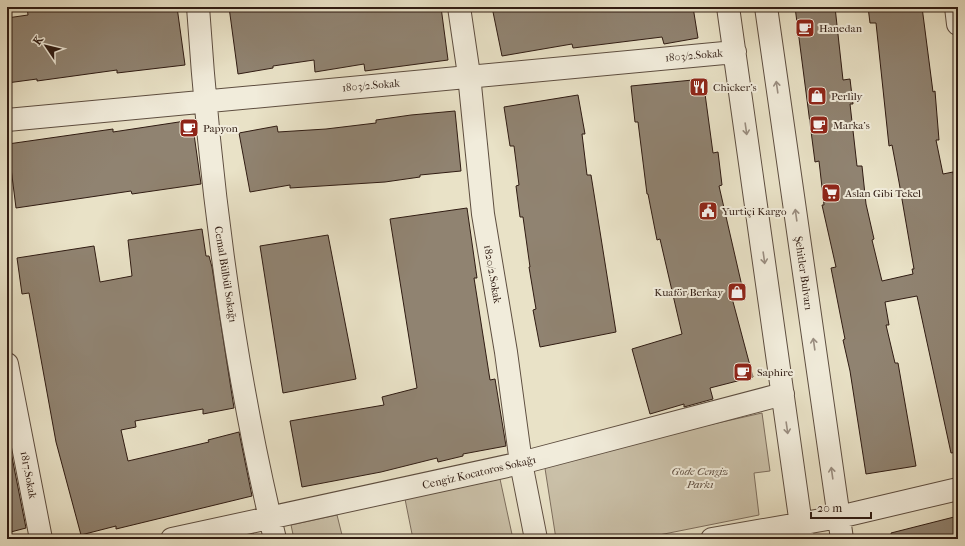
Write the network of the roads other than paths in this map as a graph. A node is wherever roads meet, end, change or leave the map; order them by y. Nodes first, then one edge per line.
1 (198, 7) edge
2 (459, 7) edge
3 (728, 7) edge
4 (766, 7) edge
5 (956, 7) edge
6 (958, 24) edge
7 (735, 52) junction
8 (469, 75) junction
9 (204, 101) junction
10 (7, 120) edge
11 (7, 364) edge
12 (783, 394) junction
13 (521, 463) junction
14 (958, 489) edge
15 (838, 517) junction
16 (272, 529) edge
17 (802, 531) edge
18 (41, 539) edge
19 (172, 539) edge
20 (536, 539) edge
21 (712, 539) edge
22 (842, 539) edge

1 - 9 street, Cemal Bülbül Sokağı
2 - 8 street, 1820/2.Sokak
3 - 7 street
15 -> 4 street, Şehitler Bulvarı
5 - 6 street
7 - 8 street, 1803/2.Sokak
7 -> 12 street
8 - 9 street, 1803/2.Sokak
8 - 13 street, 1820/2.Sokak
9 - 10 street, 1803/2.Sokak
9 - 16 street, Cemal Bülbül Sokağı
11 - 18 street, 1817.Sokak
12 - 13 street, Cengiz Kocatoros Sokağı
12 -> 17 street
13 - 16 street, Cengiz Kocatoros Sokağı
13 - 20 street, 1820/2.Sokak
14 - 15 street
15 - 17 street
15 - 22 street, Şehitler Bulvarı
16 - 19 street, Cengiz Kocatoros Sokağı
17 - 21 street

